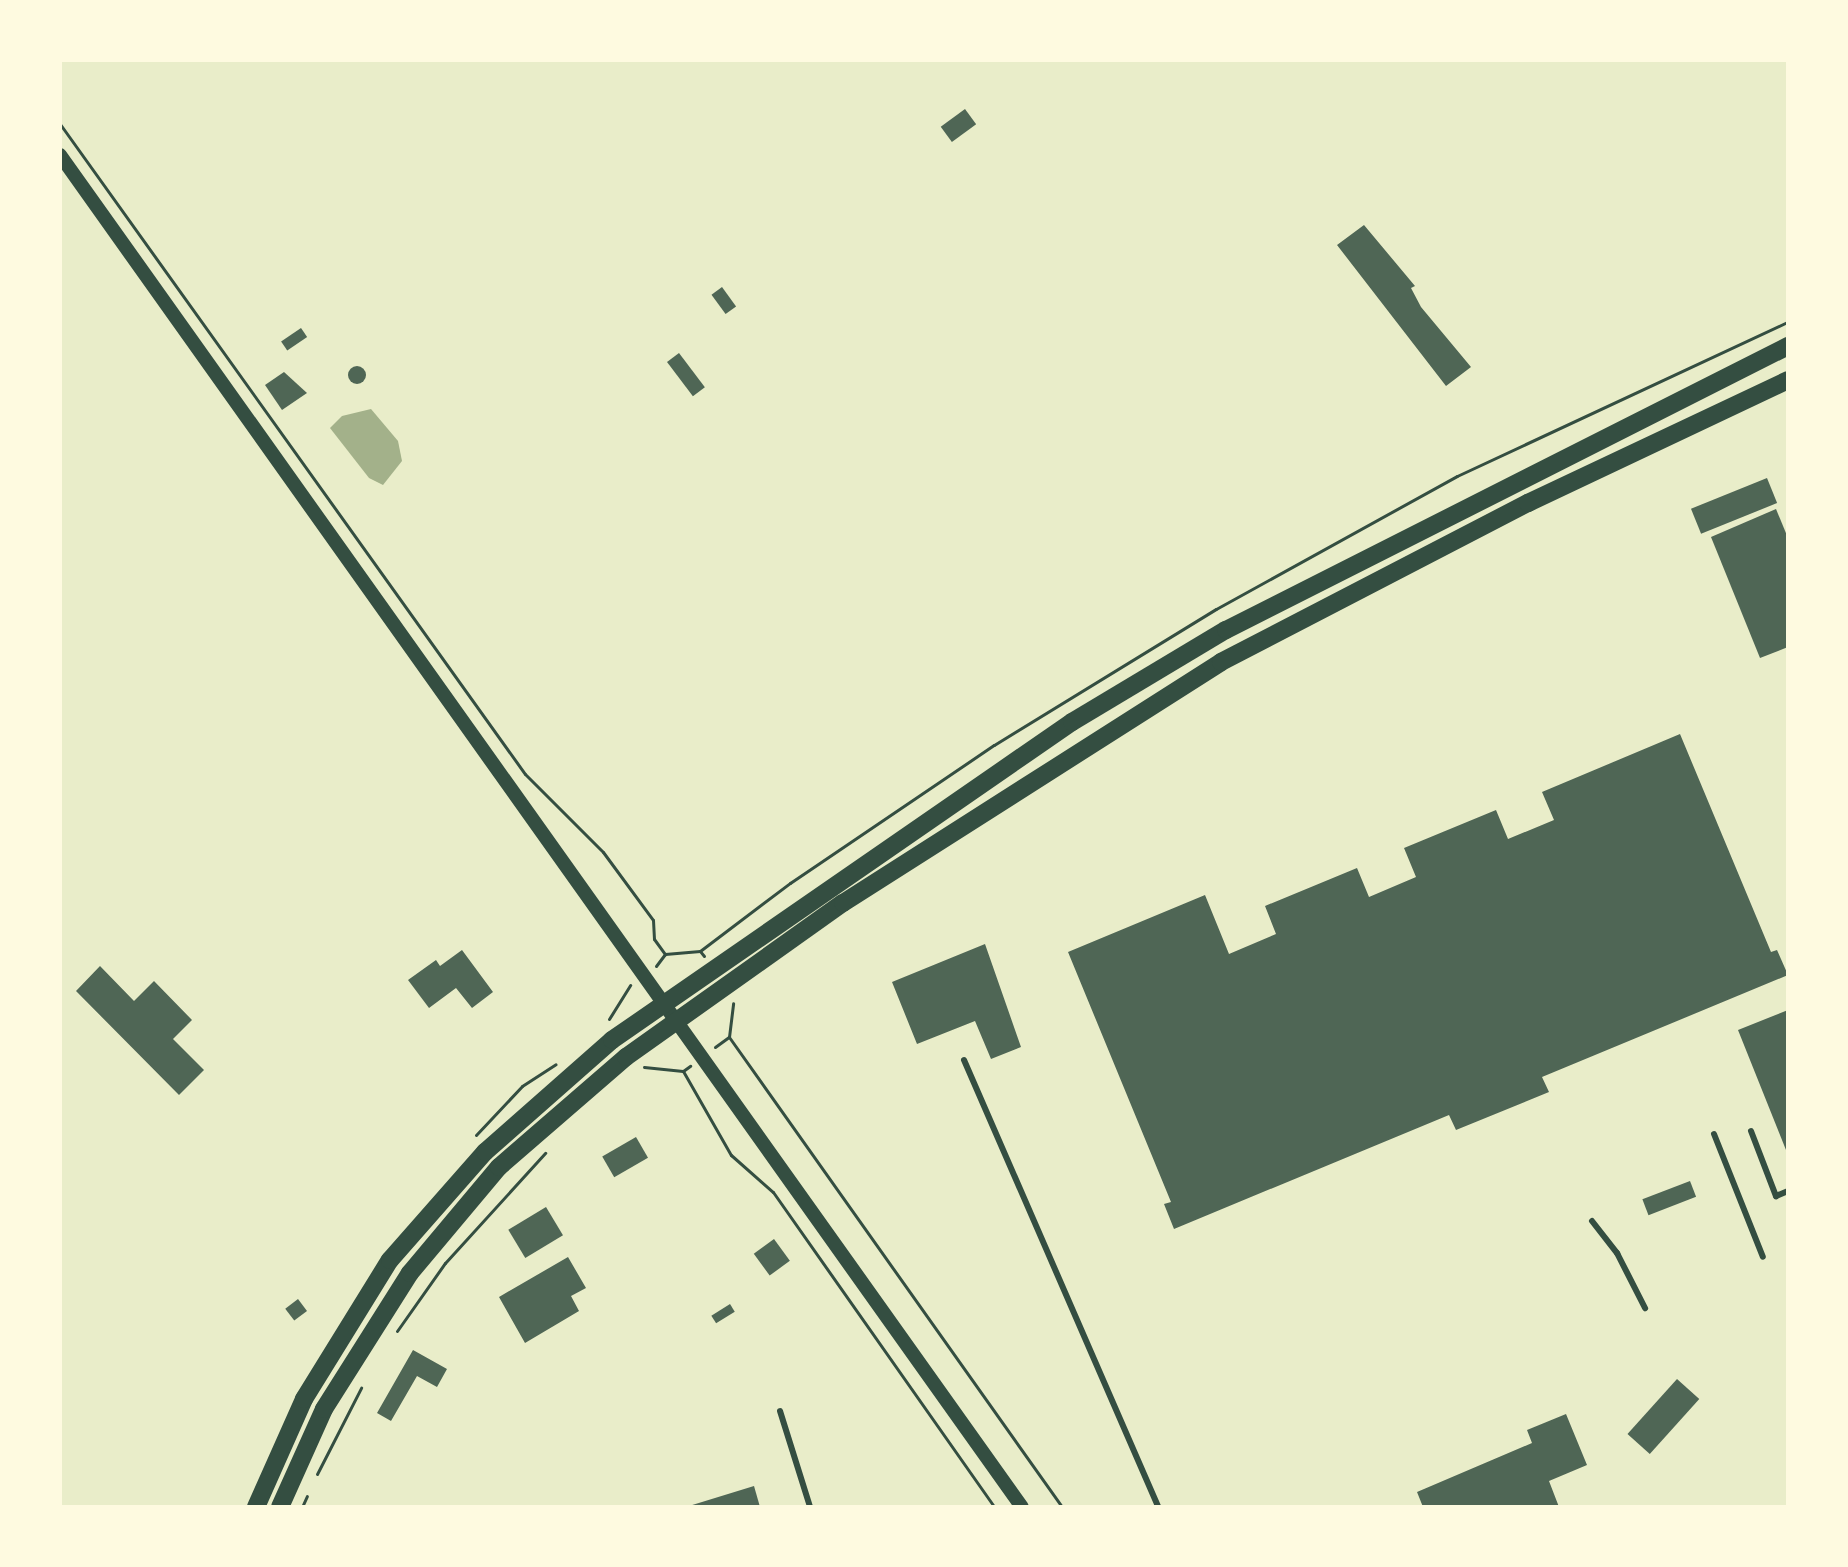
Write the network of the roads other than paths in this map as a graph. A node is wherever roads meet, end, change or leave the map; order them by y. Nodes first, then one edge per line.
1 (60, 155) edge
2 (1788, 346) edge
3 (1788, 380) edge
4 (665, 1002) junction
5 (678, 1021) junction
6 (964, 1060) dead end
7 (1751, 1131) dead end
8 (1714, 1134) dead end
9 (1788, 1191) edge
10 (1592, 1221) dead end
11 (1763, 1257) dead end
12 (1645, 1308) dead end
13 (780, 1411) dead end
14 (1158, 1506) edge
15 (256, 1507) edge
16 (280, 1507) edge
17 (810, 1507) edge
18 (1022, 1507) edge

1 - 4 street
2 - 4 main road
3 - 5 main road
4 - 5 street
4 - 15 main road
5 - 16 main road
5 - 18 street
6 - 14 lane
7 - 9 lane
8 - 11 lane
10 - 12 lane
13 - 17 lane

